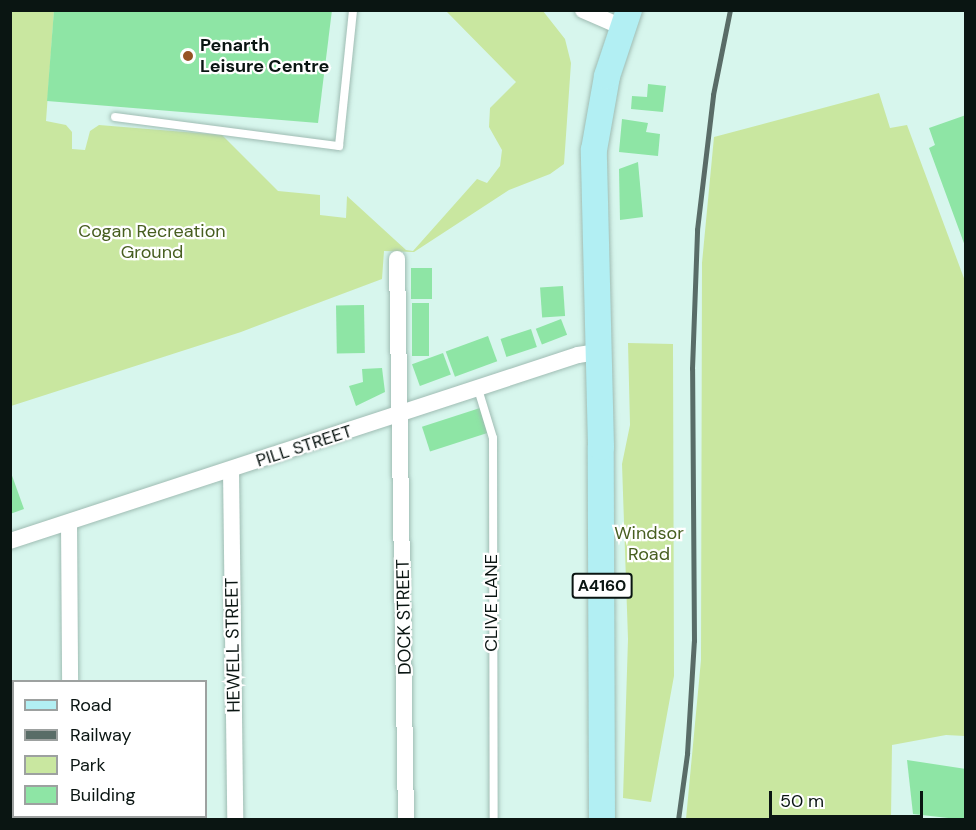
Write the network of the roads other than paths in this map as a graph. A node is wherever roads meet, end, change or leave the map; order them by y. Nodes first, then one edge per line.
1 (353, 10) edge
2 (583, 10) edge
3 (626, 19) edge
4 (115, 117) dead end
5 (396, 259) dead end
6 (598, 352) junction
7 (478, 388) junction
8 (400, 414) junction
9 (231, 470) junction
10 (69, 523) junction
11 (10, 541) edge
12 (70, 680) edge
13 (235, 819) edge
14 (406, 819) edge
15 (494, 819) edge
16 (602, 819) edge

1 - 4 lane
2 - 3 street
3 - 6 main road, A4160
5 - 8 street, DOCK STREET
6 - 7 street, PILL STREET
6 - 16 main road, A4160
7 - 8 street, PILL STREET
7 - 15 lane, CLIVE LANE
8 - 9 street, PILL STREET
8 - 14 street, DOCK STREET
9 - 10 street, PILL STREET
9 - 13 street, HEWELL STREET
10 - 11 street, PILL STREET
10 - 12 street

